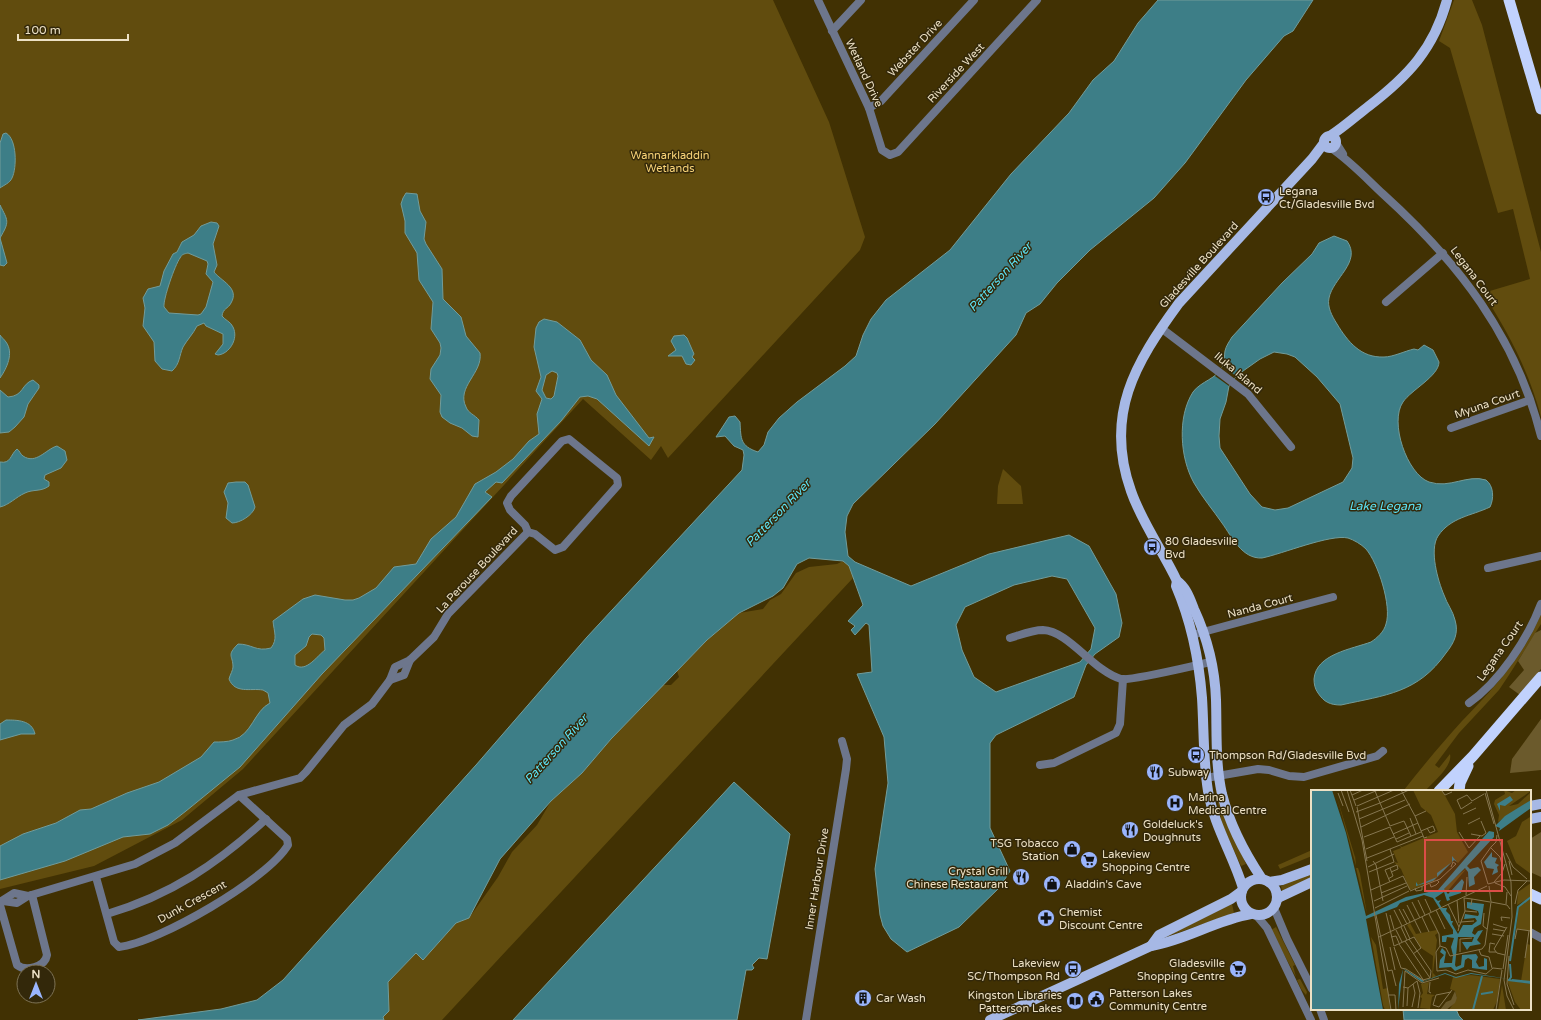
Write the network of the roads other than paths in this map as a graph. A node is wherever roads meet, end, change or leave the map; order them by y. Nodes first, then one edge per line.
1 (818, 0) edge
2 (861, 0) edge
3 (974, 0) edge
4 (1038, 0) edge
5 (1447, 0) edge
6 (1509, 0) edge
7 (832, 31) junction
8 (869, 108) junction
9 (1541, 109) edge
10 (1331, 143) junction
11 (887, 155) joint
12 (1443, 253) junction
13 (1386, 302) dead end
14 (1161, 328) junction
15 (1530, 400) junction
16 (1451, 428) dead end
17 (1541, 436) edge
18 (1291, 447) dead end
19 (528, 532) junction
20 (1541, 556) edge
21 (1488, 568) dead end
22 (1177, 581) junction
23 (1333, 597) dead end
24 (1541, 604) edge
25 (1203, 632) junction
26 (1192, 635) junction
27 (1010, 638) dead end
28 (1211, 662) junction
29 (1197, 665) junction
30 (1541, 677) edge
31 (1123, 679) junction
32 (1469, 703) dead end
33 (842, 741) dead end
34 (1383, 751) dead end
35 (1473, 756) junction
36 (1040, 765) dead end
37 (1219, 775) junction
38 (1206, 778) junction
39 (1440, 790) edge
40 (1459, 790) edge
41 (239, 795) junction
42 (1541, 804) edge
43 (1531, 806) edge
44 (1541, 817) edge
45 (266, 819) junction
46 (1531, 819) edge
47 (1311, 869) edge
48 (96, 877) junction
49 (1266, 880) junction
50 (1311, 883) edge
51 (1242, 890) junction
52 (30, 895) junction
53 (1531, 895) edge
54 (1541, 900) edge
55 (1, 903) edge
56 (1276, 903) junction
57 (107, 914) junction
58 (1254, 914) junction
59 (1531, 933) edge
60 (1541, 938) edge
61 (1151, 946) junction
62 (1311, 987) edge
63 (1320, 1010) edge
64 (806, 1020) edge
65 (990, 1020) edge
66 (1311, 1020) edge
67 (1324, 1020) edge

1 - 7 street, Wetland Drive
2 - 7 street
3 - 8 street, Webster Drive
4 - 11 street, Riverside West
5 - 10 main road, Gladesville Boulevard
6 - 9 highway
7 - 8 street, Wetland Drive
8 - 11 street, Wetland Drive
10 - 12 street, Legana Court
10 - 14 main road, Gladesville Boulevard
12 - 13 street
12 - 15 street, Legana Court
14 - 18 street, Iluka Island
14 - 22 main road, Gladesville Boulevard
15 - 16 street, Myuna Court
15 - 17 street, Legana Court
19 - 19 street
19 - 41 street, La Perouse Boulevard
20 - 21 street
22 - 25 main road, Gladesville Boulevard
22 - 26 main road, Gladesville Boulevard
23 - 25 street, Nanda Court
24 - 32 street, Legana Court
25 - 26 street, Nanda Court
25 - 28 main road, Gladesville Boulevard
26 - 29 main road, Gladesville Boulevard
27 - 31 street
28 - 29 street
28 - 37 main road, Gladesville Boulevard
29 - 31 street
29 - 38 main road, Gladesville Boulevard
30 - 35 highway
31 - 36 street
33 - 64 street, Inner Harbour Drive
34 - 37 street
35 - 39 highway
35 - 40 highway
37 - 38 street
37 - 49 main road, Gladesville Boulevard
38 - 51 main road, Gladesville Boulevard
41 - 45 street, Dunk Crescent
41 - 48 street, La Perouse Boulevard
42 - 43 main road
44 - 46 main road
45 - 57 street
45 - 57 street, Dunk Crescent
47 - 49 main road
48 - 52 street, La Perouse Boulevard
48 - 57 street, Dunk Crescent
49 - 51 main road
49 - 56 main road
50 - 56 main road
51 - 58 main road
51 - 61 main road
52 - 55 street, La Perouse Boulevard
52 - 55 street
53 - 54 highway
56 - 58 main road
56 - 62 street
58 - 61 main road
58 - 66 street
59 - 60 street
61 - 65 main road
63 - 67 street

